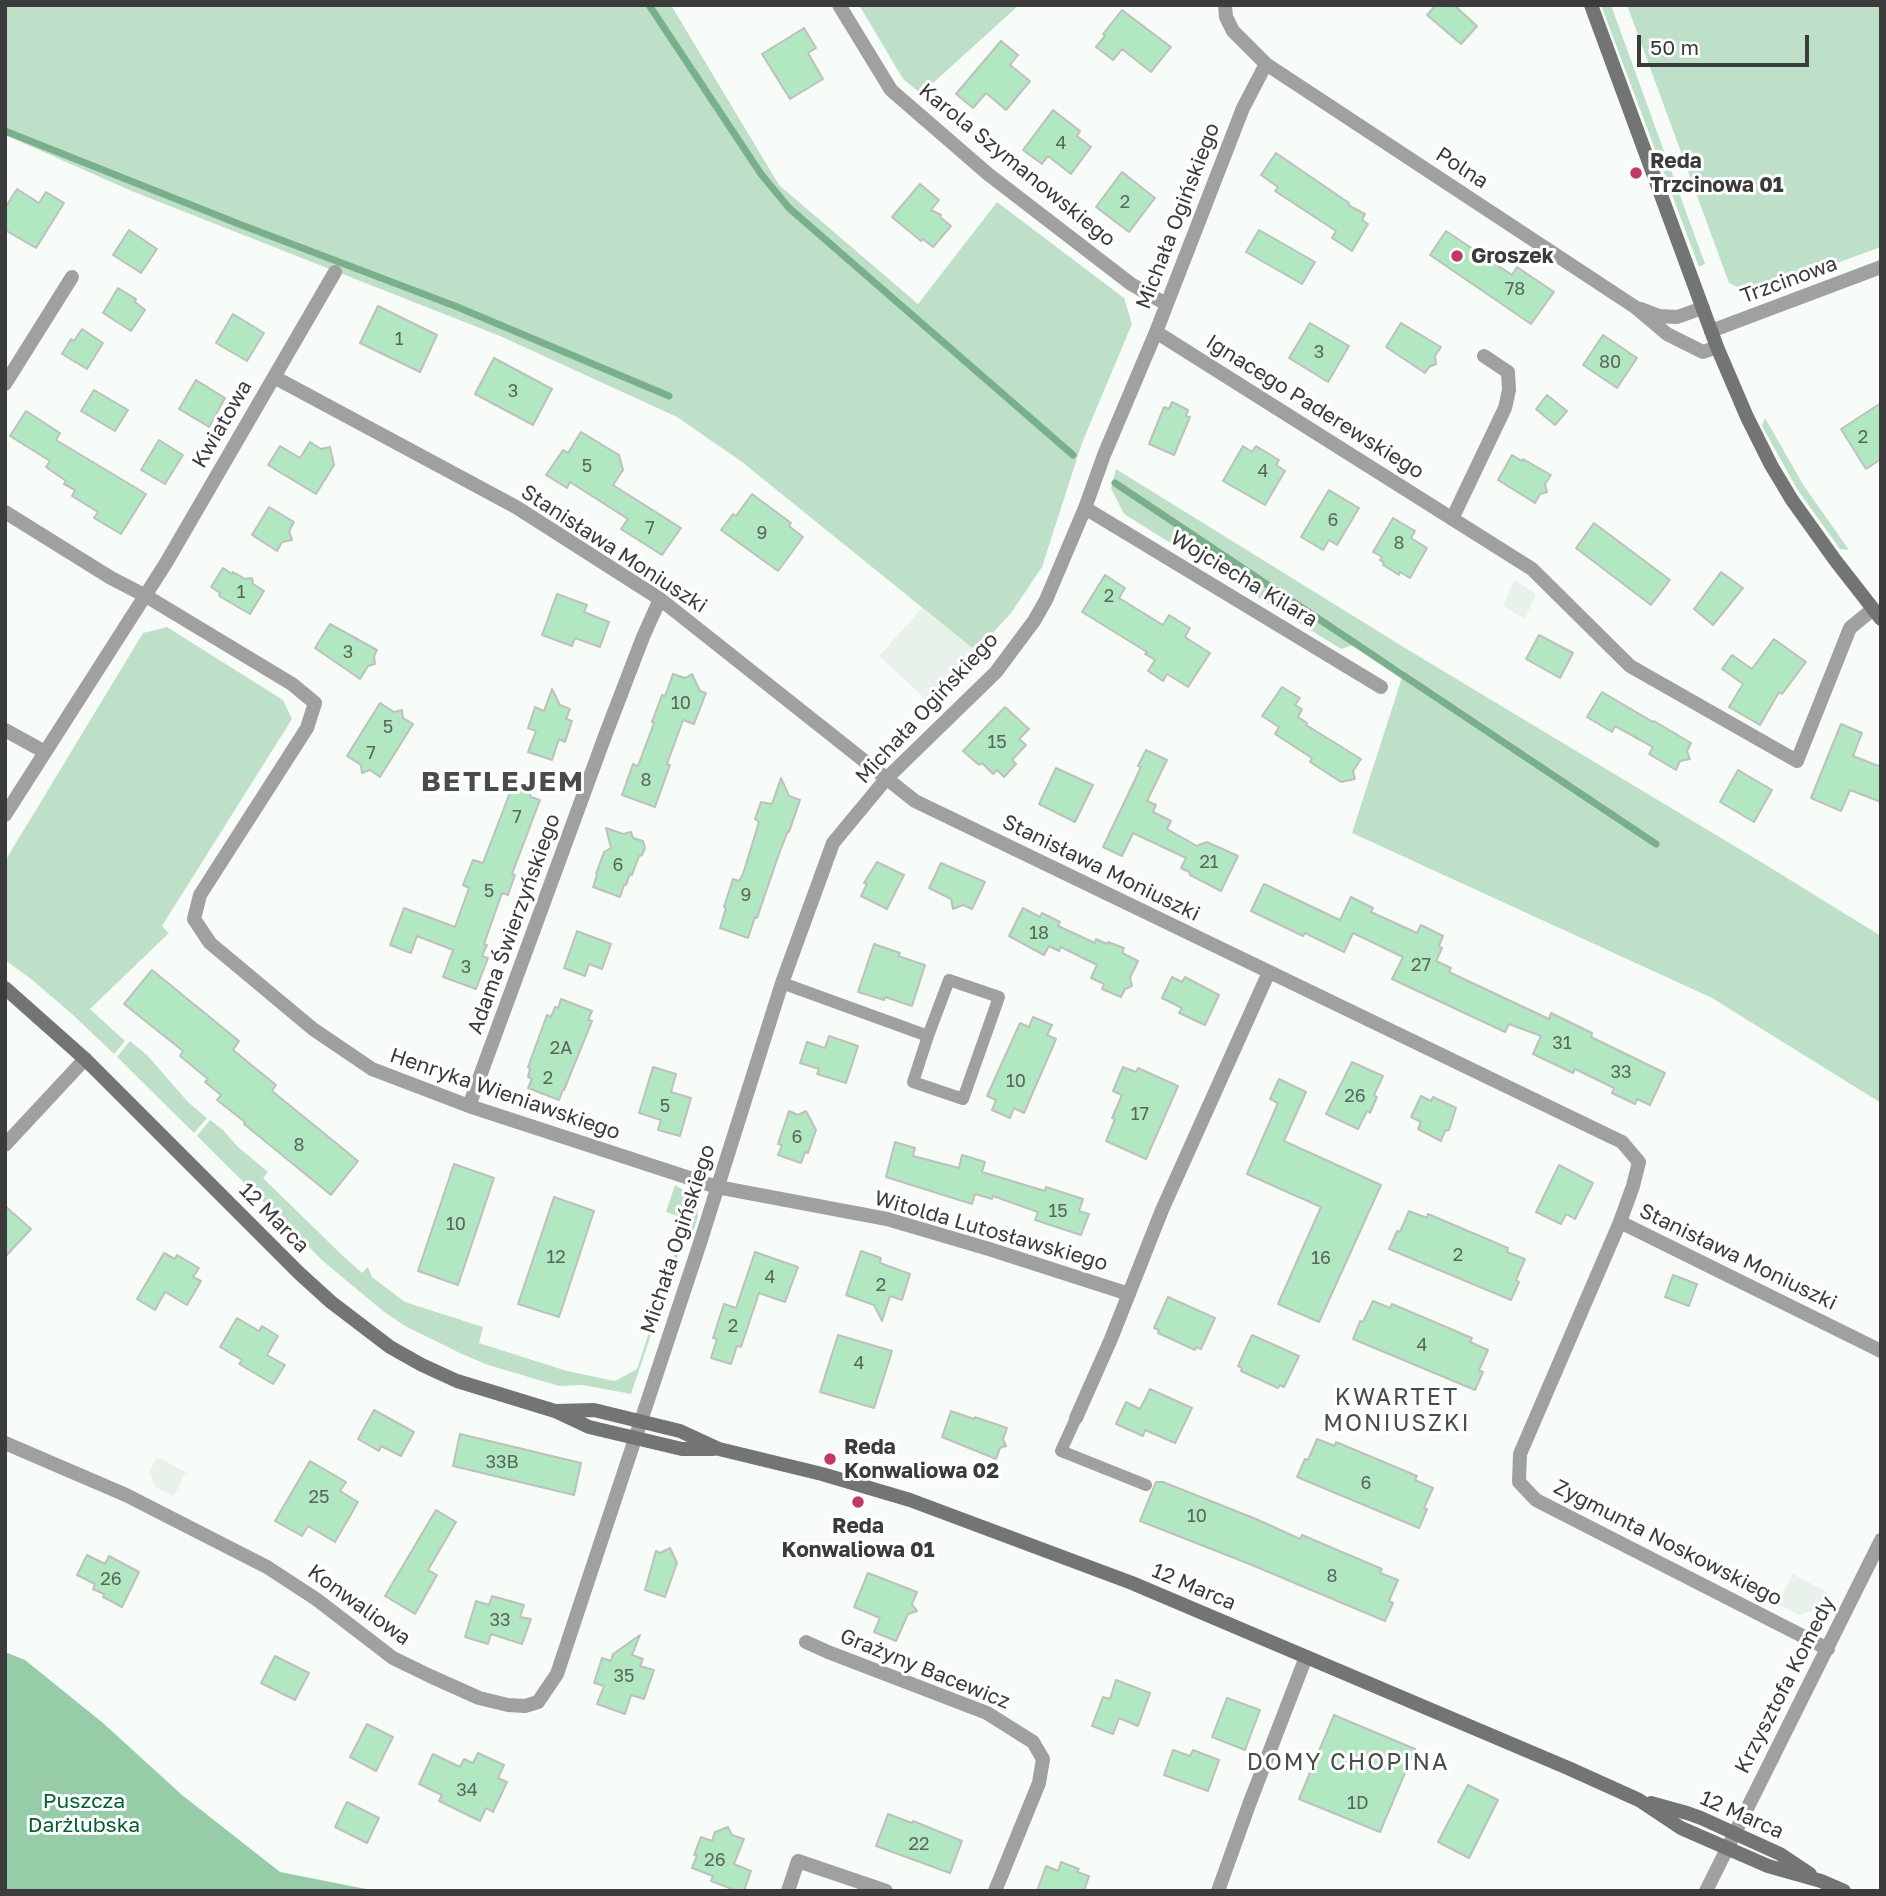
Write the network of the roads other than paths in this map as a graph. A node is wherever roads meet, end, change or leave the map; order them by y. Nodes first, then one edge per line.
1 (839, 5) edge
2 (1224, 5) edge
3 (1591, 5) edge
4 (1266, 64) junction
5 (1881, 267) edge
6 (335, 272) dead end
7 (72, 277) dead end
8 (1166, 304) junction
9 (1635, 307) junction
10 (1703, 308) junction
11 (1156, 331) junction
12 (1711, 331) junction
13 (1717, 347) junction
14 (1484, 356) dead end
15 (274, 377) junction
16 (5, 384) edge
17 (1085, 508) junction
18 (5, 512) edge
19 (1452, 519) junction
20 (146, 596) junction
21 (660, 599) junction
22 (1877, 614) edge
23 (1381, 687) dead end
24 (5, 730) edge
25 (45, 752) junction
26 (886, 779) junction
27 (5, 815) edge
28 (1269, 972) junction
29 (782, 983) junction
30 (5, 988) edge
31 (928, 1036) junction
32 (85, 1059) junction
33 (469, 1106) junction
34 (5, 1145) edge
35 (717, 1188) junction
36 (1620, 1222) junction
37 (1129, 1294) junction
38 (1881, 1351) edge
39 (555, 1411) junction
40 (1076, 1418) joint
41 (641, 1422) junction
42 (636, 1438) junction
43 (5, 1443) edge
44 (719, 1449) junction
45 (1146, 1485) dead end
46 (1881, 1540) edge
47 (806, 1642) dead end
48 (1828, 1648) junction
49 (1306, 1657) junction
50 (1639, 1800) junction
51 (1735, 1833) junction
52 (1727, 1849) junction
53 (1821, 1881) junction
54 (788, 1891) edge
55 (886, 1891) edge
56 (995, 1891) edge
57 (1218, 1891) edge
58 (1706, 1891) edge
59 (1844, 1891) edge

1 - 8 street, Karola Szymanowskiego
2 - 4 street
3 - 10 street
4 - 8 street, Michała Ogińskiego
4 - 9 street, Polna
5 - 12 street, Trzcinowa
6 - 15 street, Kwiatowa
7 - 16 street
8 - 11 street, Michała Ogińskiego
9 - 10 street, Polna
9 - 13 street, Polna
10 - 12 street
11 - 17 street, Michała Ogińskiego
11 - 19 street, Ignacego Paderewskiego
12 - 13 street
13 - 22 street
14 - 19 street
15 - 20 street, Kwiatowa
15 - 21 street, Stanisława Moniuszki
17 - 23 street, Wojciecha Kilara
17 - 26 street, Michała Ogińskiego
18 - 20 street
19 - 22 street, Ignacego Paderewskiego
20 - 25 street, Kwiatowa
20 - 33 street, Henryka Wieniawskiego
21 - 26 street, Stanisława Moniuszki
21 - 33 street, Adama Świerzyńskiego
24 - 25 street
25 - 27 street, Kwiatowa
26 - 28 street, Stanisława Moniuszki
26 - 29 street, Michała Ogińskiego
28 - 36 street, Stanisława Moniuszki
28 - 37 street, Witolda Lutosławskiego
29 - 31 lane
29 - 35 street, Michała Ogińskiego
30 - 32 street, 12 Marca
31 - 31 lane
32 - 34 street
32 - 39 street, 12 Marca
33 - 35 street, Henryka Wieniawskiego
35 - 37 street, Witolda Lutosławskiego
35 - 41 street, Michała Ogińskiego
36 - 38 street, Stanisława Moniuszki
36 - 48 street, Zygmunta Noskowskiego
37 - 40 street, Witolda Lutosławskiego
39 - 41 street, 12 Marca
39 - 42 street, 12 Marca
40 - 45 lane, Witolda Lutosławskiego
41 - 42 street, Konwaliowa
41 - 44 street, 12 Marca
42 - 43 street, Konwaliowa
42 - 44 street, 12 Marca
44 - 49 street, 12 Marca
46 - 48 street, Krzysztofa Komedy
47 - 56 street, Grażyny Bacewicz
48 - 51 street, Krzysztofa Komedy
49 - 50 street, 12 Marca
49 - 57 street
50 - 51 street, 12 Marca
50 - 52 street, 12 Marca
51 - 52 street, Krzysztofa Komedy
51 - 53 street, 12 Marca
52 - 53 street, 12 Marca
52 - 58 street, Krzysztofa Komedy
53 - 59 street, 12 Marca
54 - 55 street

